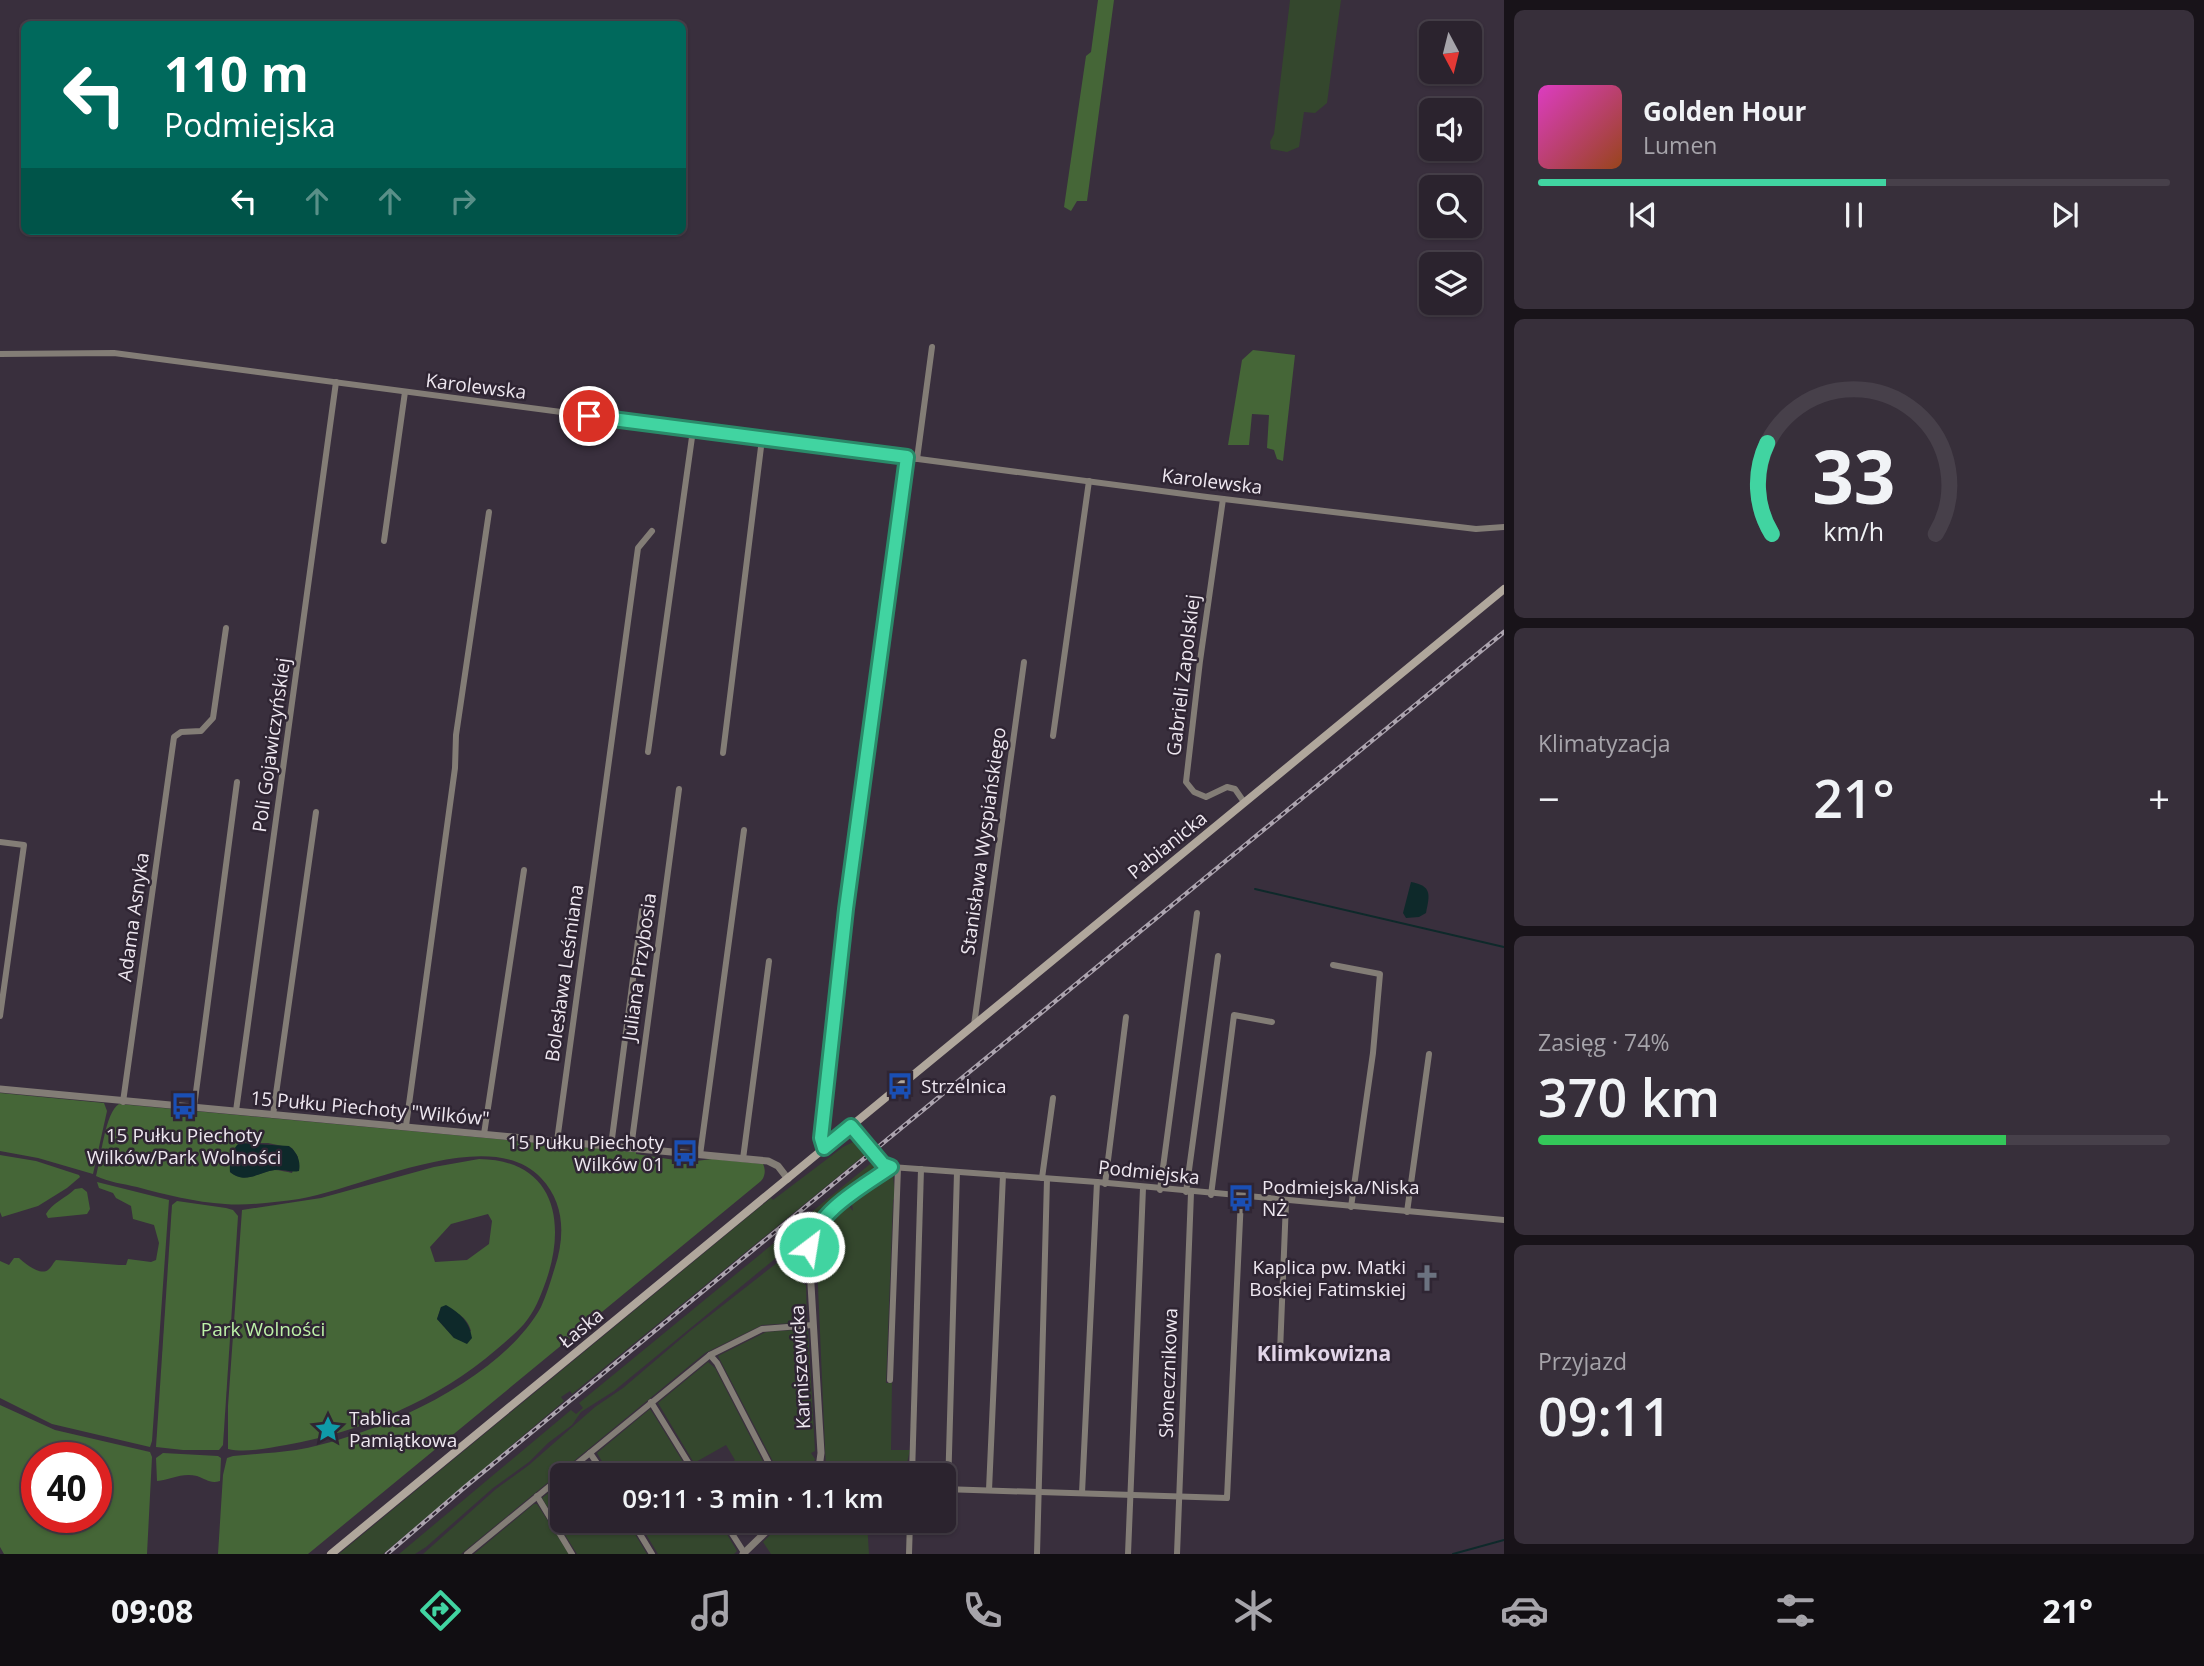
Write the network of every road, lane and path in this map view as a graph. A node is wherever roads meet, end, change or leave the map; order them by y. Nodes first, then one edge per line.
1 (932, 348) dead end
2 (0, 354) edge
3 (337, 382) junction
4 (405, 392) junction
5 (693, 430) junction
6 (762, 439) junction
7 (907, 457) junction
8 (917, 459) junction
9 (1089, 481) junction
10 (1223, 499) junction
11 (489, 512) dead end
12 (1504, 527) edge
13 (652, 531) dead end
14 (384, 541) dead end
15 (1504, 589) edge
16 (226, 628) dead end
17 (1024, 662) dead end
18 (1053, 736) dead end
19 (648, 752) dead end
20 (723, 752) dead end
21 (237, 782) dead end
22 (679, 789) dead end
23 (1244, 802) junction
24 (316, 812) dead end
25 (744, 830) dead end
26 (0, 842) edge
27 (524, 870) dead end
28 (642, 910) dead end
29 (1197, 913) dead end
30 (1218, 956) dead end
31 (769, 961) dead end
32 (1333, 965) dead end
33 (0, 1017) edge
34 (1126, 1017) dead end
35 (1272, 1022) dead end
36 (974, 1025) junction
37 (1429, 1054) dead end
38 (0, 1089) edge
39 (1053, 1098) dead end
40 (123, 1102) junction
41 (194, 1107) junction
42 (236, 1111) junction
43 (273, 1115) junction
44 (407, 1126) junction
45 (851, 1126) junction
46 (484, 1134) junction
47 (557, 1141) junction
48 (611, 1146) junction
49 (631, 1148) junction
50 (824, 1148) junction
51 (700, 1155) junction
52 (743, 1159) junction
53 (894, 1167) junction
54 (921, 1169) junction
55 (957, 1172) junction
56 (1003, 1175) junction
57 (788, 1179) junction
58 (1045, 1179) junction
59 (1097, 1182) junction
60 (1105, 1184) junction
61 (1143, 1188) junction
62 (1160, 1190) junction
63 (1189, 1192) junction
64 (1212, 1195) junction
65 (1241, 1198) junction
66 (1286, 1202) junction
67 (1351, 1208) junction
68 (1407, 1212) junction
69 (1504, 1220) edge
70 (811, 1239) joint
71 (813, 1325) junction
72 (1280, 1352) dead end
73 (710, 1355) junction
74 (890, 1380) dead end
75 (651, 1402) junction
76 (590, 1453) junction
77 (578, 1463) edge
78 (596, 1463) edge
79 (689, 1463) edge
80 (769, 1463) edge
81 (820, 1463) edge
82 (912, 1463) edge
83 (947, 1463) edge
84 (550, 1486) edge
85 (956, 1489) edge
86 (989, 1490) junction
87 (1039, 1493) junction
88 (1082, 1493) junction
89 (1131, 1494) junction
90 (537, 1496) junction
91 (1179, 1496) junction
92 (639, 1533) edge
93 (731, 1533) edge
94 (765, 1533) edge
95 (910, 1533) edge
96 (331, 1554) edge
97 (467, 1554) edge
98 (572, 1554) edge
99 (652, 1554) edge
100 (744, 1554) edge
101 (909, 1554) edge
102 (1037, 1554) edge
103 (1128, 1554) edge
104 (1177, 1554) edge

1 - 8 street
2 - 3 street, Karolewska
3 - 4 street, Karolewska
3 - 42 street, Poli Gojawiczyńskiej
4 - 5 street, Karolewska
4 - 14 street
5 - 6 street, Karolewska
5 - 19 street
6 - 7 street, Karolewska
6 - 20 street
7 - 8 street, Karolewska
7 - 50 street
8 - 9 street, Karolewska
9 - 10 street, Karolewska
9 - 18 street
10 - 12 street, Karolewska
10 - 23 street, Gabrieli Zapolskiej
11 - 44 street
13 - 47 street, Bolesława Leśmiana
15 - 23 main road, Pabianicka
16 - 40 street, Adama Asnyka
17 - 36 street, Stanisława Wyspiańskiego
21 - 41 street
22 - 49 street, Juliana Przybosia
23 - 36 main road, Pabianicka
24 - 43 street
25 - 51 street
26 - 33 street
27 - 46 street
28 - 48 street
29 - 62 street
30 - 63 street, Słonecznikowa
31 - 52 street
32 - 67 street
34 - 60 street
35 - 64 street
36 - 45 main road, Pabianicka
37 - 68 street
38 - 40 street, 15 Pułku Piechoty "Wilków"
39 - 58 street
40 - 41 street, 15 Pułku Piechoty "Wilków"
41 - 42 street, 15 Pułku Piechoty "Wilków"
42 - 43 street, 15 Pułku Piechoty "Wilków"
43 - 44 street, 15 Pułku Piechoty "Wilków"
44 - 46 street, 15 Pułku Piechoty "Wilków"
45 - 50 main road, Łaska
45 - 53 street
46 - 47 street, 15 Pułku Piechoty "Wilków"
47 - 48 street, 15 Pułku Piechoty "Wilków"
48 - 49 street, 15 Pułku Piechoty "Wilków"
49 - 51 street, 15 Pułku Piechoty "Wilków"
50 - 57 main road, Łaska
51 - 52 street, 15 Pułku Piechoty "Wilków"
52 - 57 street, 15 Pułku Piechoty "Wilków"
53 - 54 street, Podmiejska
53 - 70 street, Karniszewicka
53 - 74 street
54 - 55 street, Podmiejska
54 - 82 street
55 - 56 street, Podmiejska
55 - 83 street
56 - 58 street, Podmiejska
56 - 86 street
57 - 96 main road, Łaska
58 - 59 street, Podmiejska
58 - 87 street
59 - 60 street, Podmiejska
59 - 88 street
60 - 61 street, Podmiejska
61 - 62 street, Podmiejska
61 - 89 street
62 - 63 street, Podmiejska
63 - 64 street, Podmiejska
63 - 91 street, Słonecznikowa
64 - 65 street, Podmiejska
65 - 66 street, Podmiejska
65 - 91 street
66 - 67 street, Podmiejska
66 - 72 street
67 - 68 street, Podmiejska
68 - 69 street, Podmiejska
70 - 71 street, Karniszewicka
71 - 73 street
71 - 81 street, Karniszewicka
73 - 75 street
73 - 80 street
75 - 76 street
75 - 79 street
76 - 77 street
76 - 78 street
84 - 90 street
85 - 86 street
86 - 87 street
87 - 88 street
87 - 102 street
88 - 89 street
89 - 91 street
89 - 103 street
90 - 97 street
90 - 98 street
91 - 104 street, Słonecznikowa
92 - 99 street
93 - 100 street
94 - 100 street
95 - 101 street

